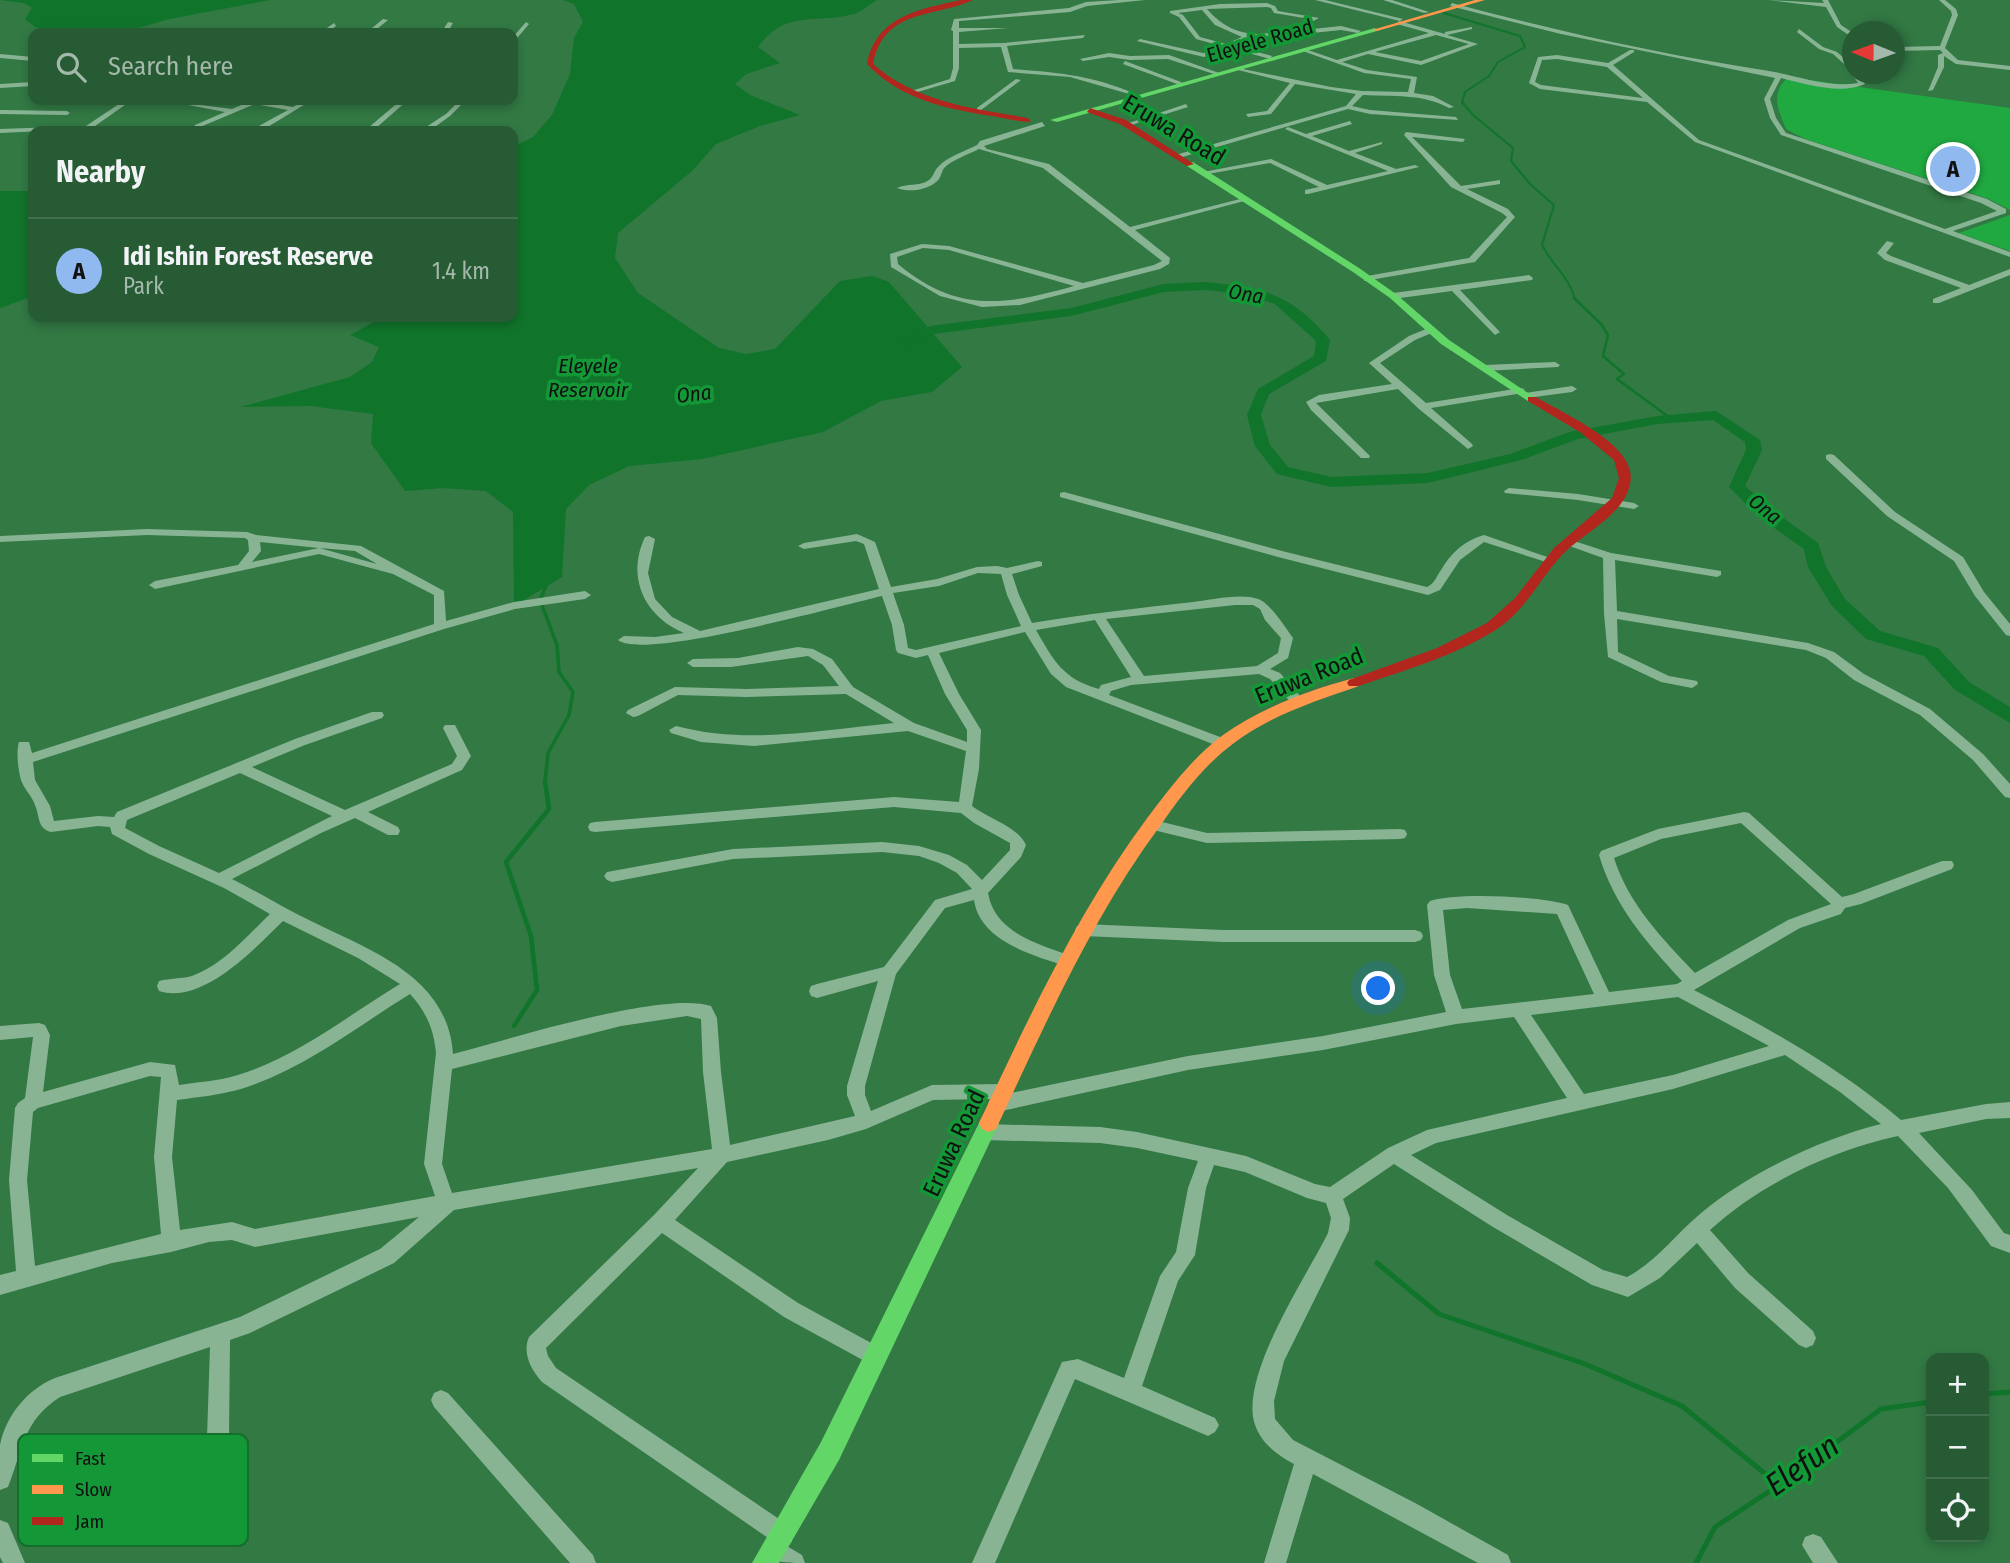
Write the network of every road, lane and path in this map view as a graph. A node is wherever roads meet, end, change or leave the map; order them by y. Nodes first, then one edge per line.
1 (970, 0) edge
2 (979, 0) edge
3 (1124, 0) edge
4 (1142, 0) edge
5 (1318, 0) edge
6 (1386, 0) edge
7 (1482, 0) edge
8 (1770, 0) edge
9 (1942, 0) edge
10 (1826, 3) edge
11 (1029, 7) dead end
12 (1446, 7) edge
13 (1204, 9) junction
14 (1037, 13) junction
15 (385, 20) dead end
16 (1399, 21) junction
17 (1229, 22) dead end
18 (450, 23) dead end
19 (526, 24) dead end
20 (334, 25) dead end
21 (330, 28) edge
22 (375, 28) edge
23 (447, 28) edge
24 (1005, 28) dead end
25 (1223, 28) junction
26 (1470, 28) dead end
27 (1842, 28) edge
28 (954, 30) junction
29 (1799, 31) dead end
30 (1043, 32) dead end
31 (1288, 32) junction
32 (1358, 32) junction
33 (1237, 33) junction
34 (518, 34) edge
35 (1439, 34) junction
36 (1083, 36) dead end
37 (1247, 37) junction
38 (1054, 39) junction
39 (1140, 41) dead end
40 (1213, 42) junction
41 (1004, 45) junction
42 (1226, 45) junction
43 (1597, 45) dead end
44 (956, 46) junction
45 (1905, 49) edge
46 (1303, 50) junction
47 (1632, 51) junction
48 (1944, 51) junction
49 (1188, 52) junction
50 (1369, 53) junction
51 (0, 56) edge
52 (1270, 57) junction
53 (28, 59) edge
54 (1083, 59) dead end
55 (1842, 60) edge
56 (1125, 62) dead end
57 (1334, 62) junction
58 (1609, 65) junction
59 (2010, 68) edge
60 (1240, 69) junction
61 (1216, 73) junction
62 (1768, 73) junction
63 (1779, 78) junction
64 (1018, 80) dead end
65 (1294, 82) junction
66 (1180, 83) junction
67 (28, 84) edge
68 (1861, 84) edge
69 (0, 86) edge
70 (1930, 90) dead end
71 (914, 91) junction
72 (1149, 92) junction
73 (1361, 93) junction
74 (1410, 95) junction
75 (1650, 101) junction
76 (122, 105) edge
77 (196, 105) edge
78 (248, 105) edge
79 (276, 105) edge
80 (301, 105) edge
81 (398, 105) edge
82 (458, 105) edge
83 (25, 106) dead end
84 (1186, 106) dead end
85 (1348, 107) junction
86 (1451, 107) dead end
87 (295, 109) junction
88 (979, 109) junction
89 (1087, 110) junction
90 (233, 111) junction
91 (0, 112) edge
92 (15, 112) junction
93 (67, 113) dead end
94 (1248, 115) dead end
95 (1456, 120) dead end
96 (1036, 121) junction
97 (0, 122) edge
98 (1350, 123) dead end
99 (1126, 125) junction
100 (90, 126) edge
101 (200, 126) edge
102 (264, 126) edge
103 (374, 126) edge
104 (432, 126) edge
105 (1288, 129) dead end
106 (28, 130) edge
107 (0, 131) edge
108 (1306, 136) junction
109 (1463, 140) dead end
110 (1380, 143) dead end
111 (979, 146) junction
112 (1349, 153) junction
113 (1177, 156) junction
114 (1415, 167) dead end
115 (1396, 172) junction
116 (1202, 173) junction
117 (1497, 182) dead end
118 (901, 188) dead end
119 (1327, 188) junction
120 (1459, 188) junction
121 (1308, 192) dead end
122 (1244, 200) junction
123 (1126, 230) junction
124 (1946, 232) junction
125 (1890, 243) dead end
126 (2010, 255) edge
127 (2010, 272) edge
128 (1529, 278) dead end
129 (1367, 279) junction
130 (1991, 279) junction
131 (1083, 286) junction
132 (2010, 286) edge
133 (1454, 288) junction
134 (1968, 288) junction
135 (1394, 296) junction
136 (1936, 301) dead end
137 (1431, 330) junction
138 (1495, 332) dead end
139 (1555, 365) dead end
140 (1484, 368) junction
141 (1398, 386) junction
142 (1572, 389) dead end
143 (1524, 393) junction
144 (1422, 407) junction
145 (1468, 446) dead end
146 (1365, 456) dead end
147 (1830, 457) dead end
148 (1509, 491) dead end
149 (1064, 495) dead end
150 (1615, 503) junction
151 (1634, 506) dead end
152 (254, 538) junction
153 (0, 539) edge
154 (649, 539) dead end
155 (1568, 542) junction
156 (804, 546) dead end
157 (1609, 556) junction
158 (1550, 560) junction
159 (1038, 564) dead end
160 (242, 568) junction
161 (1006, 572) junction
162 (401, 573) junction
163 (1717, 573) dead end
164 (155, 585) dead end
165 (887, 591) junction
166 (585, 595) dead end
167 (1610, 614) junction
168 (1098, 616) junction
169 (440, 626) junction
170 (1028, 628) junction
171 (2010, 632) edge
172 (699, 635) junction
173 (624, 639) dead end
174 (932, 650) junction
175 (693, 663) dead end
176 (1260, 670) junction
177 (1140, 680) junction
178 (1692, 684) dead end
179 (848, 690) junction
180 (1102, 695) junction
181 (1299, 703) junction
182 (633, 713) dead end
183 (377, 715) dead end
184 (909, 726) junction
185 (450, 728) dead end
186 (676, 730) dead end
187 (1223, 743) junction
188 (24, 745) dead end
189 (971, 748) junction
190 (24, 760) junction
191 (242, 768) junction
192 (2010, 793) edge
193 (965, 808) junction
194 (351, 815) junction
195 (118, 823) junction
196 (1150, 824) junction
197 (595, 827) dead end
198 (393, 831) dead end
199 (1400, 834) dead end
200 (1947, 865) dead end
201 (612, 876) dead end
202 (220, 879) junction
203 (981, 891) junction
204 (1839, 903) junction
205 (280, 914) junction
206 (1083, 930) junction
207 (1415, 936) dead end
208 (1066, 960) junction
209 (889, 972) junction
210 (412, 985) junction
211 (165, 986) dead end
212 (1686, 986) junction
213 (817, 991) dead end
214 (1605, 1000) junction
215 (1519, 1010) junction
216 (1456, 1017) junction
217 (0, 1033) edge
218 (1789, 1047) junction
219 (444, 1064) junction
220 (167, 1094) junction
221 (1000, 1098) junction
222 (33, 1102) junction
223 (1580, 1104) junction
224 (2010, 1110) edge
225 (866, 1121) junction
226 (1894, 1130) junction
227 (984, 1132) junction
228 (1394, 1154) junction
229 (722, 1155) junction
230 (1209, 1155) junction
231 (1332, 1196) junction
232 (447, 1205) junction
233 (661, 1221) junction
234 (1699, 1230) junction
235 (172, 1243) junction
236 (2010, 1244) edge
237 (26, 1279) junction
238 (0, 1285) edge
239 (220, 1334) junction
240 (1806, 1338) dead end
241 (877, 1357) junction
242 (1130, 1391) junction
243 (441, 1400) dead end
244 (1208, 1424) dead end
245 (218, 1434) edge
246 (1306, 1460) junction
247 (0, 1479) edge
248 (0, 1531) edge
249 (774, 1550) edge
250 (14, 1563) edge
251 (585, 1563) edge
252 (794, 1563) edge
253 (983, 1563) edge
254 (1275, 1563) edge
255 (1500, 1563) edge

1 - 96 main road
2 - 71 main road
3 - 4 street
3 - 14 street
5 - 16 street
6 - 12 street
7 - 12 main road, Eleyele Road
8 - 10 street
9 - 48 street
10 - 27 street
11 - 14 street
12 - 16 main road, Eleyele Road
12 - 62 street
13 - 25 street
13 - 31 street
13 - 40 street
14 - 28 street
15 - 22 street
16 - 32 main road, Eleyele Road
16 - 35 street
16 - 46 main road, Eleyele Road
17 - 25 street
18 - 23 street
19 - 34 street
20 - 21 street
24 - 28 street
25 - 33 street
26 - 35 street
28 - 44 street
29 - 55 street
30 - 38 street
31 - 32 street
31 - 37 street
32 - 52 main road, Eleyele Road
33 - 37 street
33 - 40 street
35 - 50 street
35 - 50 street
36 - 38 street
37 - 42 street
38 - 41 street
39 - 49 street
40 - 42 street
40 - 49 street
41 - 44 street
41 - 72 street
42 - 49 street
42 - 52 street
43 - 47 street
44 - 71 street
45 - 48 street
46 - 57 street
46 - 60 main road, Eleyele Road
47 - 58 street
47 - 63 street
48 - 59 street
48 - 70 street
50 - 57 street
51 - 53 street
52 - 61 main road, Eleyele Road
54 - 61 street
56 - 66 street
57 - 74 street
58 - 75 street
58 - 75 street
60 - 65 street
60 - 72 main road, Eleyele Road
61 - 66 main road, Eleyele Road
62 - 63 street
62 - 68 street
63 - 124 street
64 - 88 street
65 - 73 street
65 - 94 street
66 - 72 main road, Eleyele Road
67 - 69 street
71 - 88 main road
72 - 89 main road, Eleyele Road
73 - 74 street
73 - 85 street
74 - 86 street
75 - 124 street
76 - 100 street
77 - 90 street
78 - 90 street
79 - 87 street
80 - 87 street
81 - 103 street
82 - 104 street
83 - 92 street
84 - 99 street
85 - 95 street
85 - 113 street
87 - 102 street
88 - 96 main road
89 - 96 main road, Eleyele Road
89 - 99 main road, Eruwa Road
90 - 101 street
91 - 92 street
92 - 93 street
92 - 97 street
96 - 111 street
98 - 108 street
99 - 113 main road, Eruwa Road
105 - 108 street
106 - 107 street
108 - 112 street
109 - 120 street
110 - 112 street
111 - 118 street
111 - 123 street
112 - 115 street
113 - 116 main road, Eruwa Road
114 - 115 street
115 - 119 street
116 - 119 street
116 - 122 main road, Eruwa Road
117 - 120 street
119 - 121 street
120 - 129 street
122 - 123 street
122 - 129 main road, Eruwa Road
123 - 131 street
124 - 126 street
125 - 134 street
127 - 130 street
128 - 133 street
129 - 135 main road, Eruwa Road
130 - 132 street
130 - 134 street
131 - 131 street
133 - 135 street
133 - 138 street
134 - 136 street
135 - 137 main road, Eruwa Road
137 - 140 main road, Eruwa Road
137 - 141 street
139 - 140 street
140 - 143 main road, Eruwa Road
141 - 144 street
141 - 146 street
142 - 143 street
143 - 144 street
143 - 150 main road, Eruwa Road
144 - 145 street
147 - 171 street
148 - 150 street
149 - 158 street
150 - 151 street
150 - 155 main road, Eruwa Road
152 - 153 street
152 - 160 street
152 - 162 street
154 - 172 street
155 - 157 street
155 - 158 main road, Eruwa Road
156 - 165 street
157 - 163 street
157 - 167 street
158 - 181 main road, Eruwa Road
159 - 161 street
160 - 162 street
160 - 164 street
161 - 165 street
161 - 170 street
162 - 169 street
165 - 172 street
165 - 174 street
166 - 169 street
167 - 178 street
167 - 192 street
168 - 170 street
168 - 176 street
168 - 177 street
169 - 190 street
170 - 174 street
170 - 180 street
172 - 173 street
174 - 189 street
175 - 179 street
176 - 177 street
176 - 181 street
177 - 180 street
179 - 182 street
179 - 184 street
180 - 187 street
181 - 187 main road, Eruwa Road
183 - 191 street
184 - 186 street
184 - 189 street
185 - 194 street
187 - 196 main road, Eruwa Road
188 - 190 street
189 - 193 street
190 - 195 street
191 - 194 street
191 - 195 street
193 - 197 street
193 - 203 street
194 - 198 street
194 - 202 street
195 - 202 street
196 - 199 street
196 - 206 main road, Eruwa Road
200 - 204 street
201 - 203 street
202 - 205 street
203 - 208 street
203 - 209 street
204 - 212 street
204 - 212 street
205 - 210 street
205 - 211 street
206 - 207 street
206 - 208 main road, Eruwa Road
208 - 221 main road, Eruwa Road
209 - 213 street
209 - 225 street
210 - 219 street
210 - 220 street
212 - 214 street
212 - 218 street
214 - 215 street
214 - 216 street
215 - 216 street
215 - 223 street
216 - 221 street
217 - 222 street
218 - 223 street
218 - 226 street
219 - 229 street
219 - 232 street
220 - 222 street
220 - 235 street
221 - 225 street
221 - 227 main road, Eruwa Road
222 - 237 street
223 - 228 street
224 - 226 street
225 - 229 street
226 - 234 street
226 - 236 street
227 - 230 street
227 - 241 main road, Eruwa Road
228 - 231 street
228 - 234 street
229 - 232 street
229 - 233 street
230 - 231 street
230 - 242 street
231 - 246 street
232 - 235 street
232 - 239 street
233 - 241 street
233 - 249 street
234 - 240 street
235 - 237 street
237 - 238 street
239 - 245 street
239 - 247 street
241 - 249 main road, Eruwa Road
242 - 244 street
242 - 253 street
243 - 251 street
246 - 254 street
246 - 255 street
248 - 250 street
249 - 252 street

